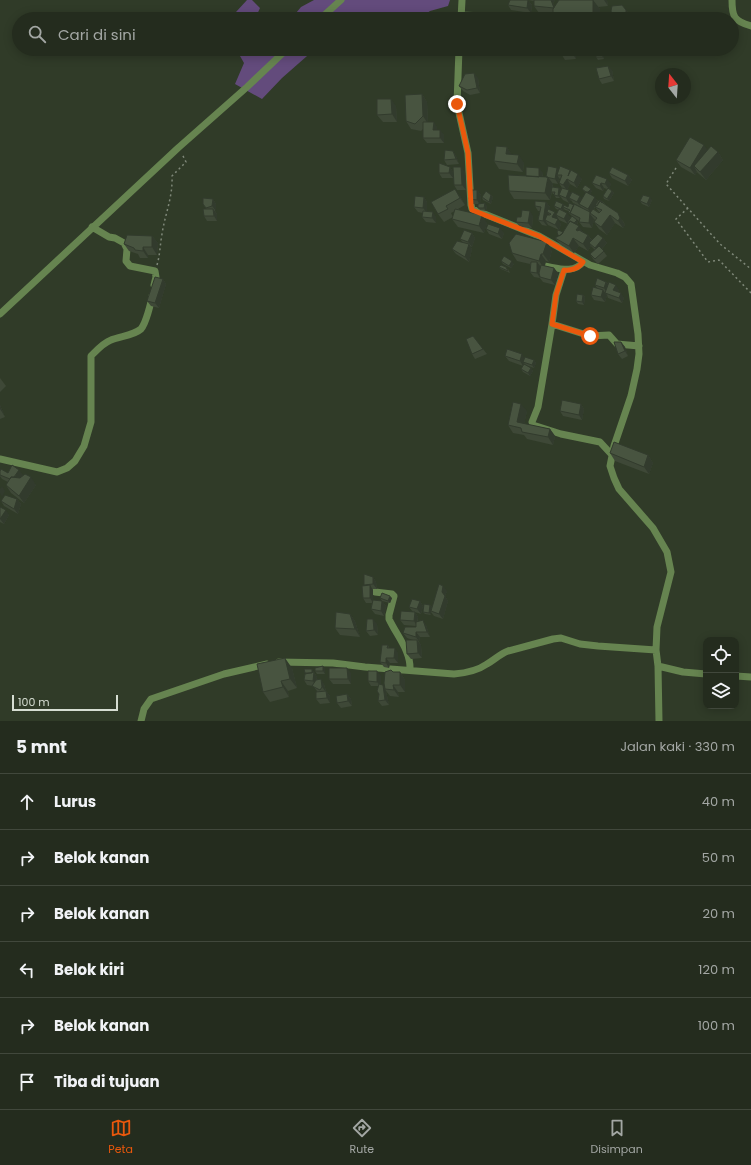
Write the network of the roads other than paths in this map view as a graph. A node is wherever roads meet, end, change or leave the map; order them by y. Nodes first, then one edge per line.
1 (341, 0) edge
2 (462, 0) edge
3 (732, 0) edge
4 (328, 12) edge
5 (461, 12) edge
6 (732, 12) edge
7 (739, 21) edge
8 (751, 26) edge
9 (280, 56) edge
10 (459, 56) edge
11 (92, 227) junction
12 (583, 262) junction
13 (544, 266) edge
14 (564, 270) junction
15 (0, 314) edge
16 (552, 324) junction
17 (639, 346) junction
18 (612, 456) junction
19 (0, 459) edge
20 (375, 592) dead end
21 (656, 650) junction
22 (658, 666) junction
23 (410, 670) junction
24 (703, 674) edge
25 (739, 676) edge
26 (751, 677) edge
27 (141, 721) edge
28 (659, 721) edge

1 - 4 street
2 - 5 street
3 - 6 street
7 - 8 street
9 - 11 street
10 - 12 street
11 - 15 street
11 - 19 street
12 - 14 street
12 - 17 street
13 - 14 street
14 - 16 street
16 - 17 street
16 - 18 street
17 - 18 street
18 - 21 street
20 - 23 street
21 - 22 street
21 - 23 street
22 - 24 street
22 - 28 street
23 - 27 street
25 - 26 street

